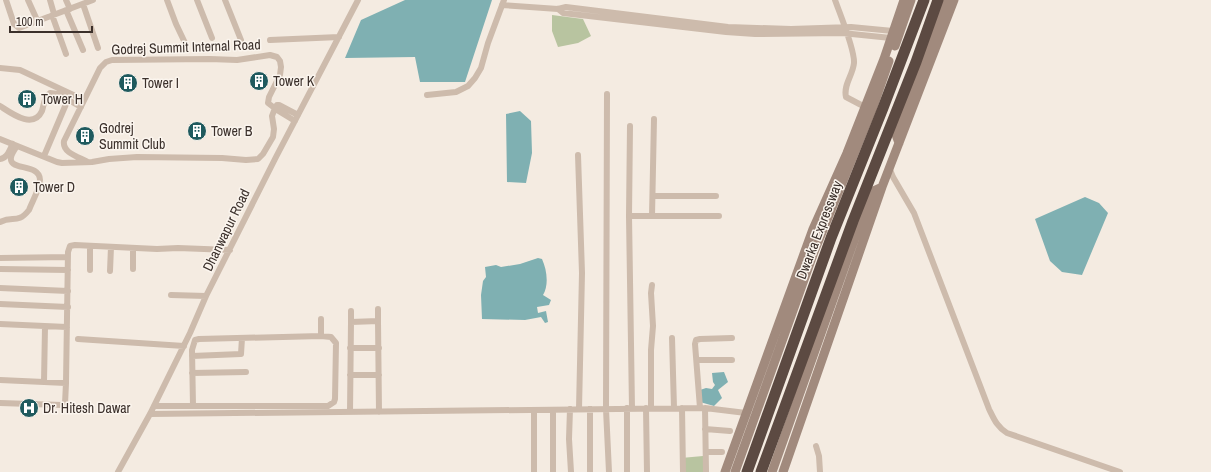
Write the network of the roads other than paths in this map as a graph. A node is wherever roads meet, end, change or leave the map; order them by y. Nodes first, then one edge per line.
1 (6, 0) edge
2 (28, 0) edge
3 (50, 0) edge
4 (66, 0) edge
5 (94, 0) edge
6 (167, 0) edge
7 (198, 0) edge
8 (225, 0) edge
9 (358, 0) edge
10 (834, 0) edge
11 (904, 0) edge
12 (911, 0) edge
13 (924, 0) edge
14 (938, 0) edge
15 (946, 0) edge
16 (954, 0) edge
17 (503, 2) edge
18 (83, 4) junction
19 (68, 9) junction
20 (53, 15) junction
21 (37, 20) junction
22 (845, 30) junction
23 (892, 34) junction
24 (339, 37) junction
25 (212, 38) dead end
26 (241, 40) dead end
27 (270, 40) dead end
28 (186, 45) dead end
29 (98, 48) dead end
30 (83, 50) dead end
31 (66, 54) dead end
32 (0, 68) edge
33 (427, 94) dead end
34 (607, 94) dead end
35 (70, 97) junction
36 (84, 100) junction
37 (0, 106) edge
38 (81, 107) junction
39 (865, 107) junction
40 (275, 108) junction
41 (297, 118) junction
42 (654, 119) dead end
43 (630, 126) dead end
44 (0, 139) edge
45 (899, 143) junction
46 (15, 145) junction
47 (578, 155) dead end
48 (44, 156) junction
49 (0, 159) edge
50 (88, 162) junction
51 (889, 167) junction
52 (882, 187) junction
53 (653, 196) junction
54 (716, 196) dead end
55 (629, 216) junction
56 (652, 216) junction
57 (719, 216) dead end
58 (0, 222) edge
59 (90, 246) junction
60 (111, 247) junction
61 (133, 248) junction
62 (230, 250) junction
63 (68, 257) junction
64 (0, 258) edge
65 (0, 269) edge
66 (133, 269) dead end
67 (68, 270) junction
68 (90, 270) dead end
69 (110, 271) dead end
70 (652, 285) dead end
71 (0, 288) edge
72 (68, 291) junction
73 (170, 295) dead end
74 (206, 296) junction
75 (0, 304) edge
76 (68, 307) junction
77 (378, 309) dead end
78 (351, 311) dead end
79 (321, 319) dead end
80 (378, 321) junction
81 (350, 322) junction
82 (0, 324) edge
83 (45, 326) junction
84 (67, 327) junction
85 (321, 336) junction
86 (242, 338) junction
87 (672, 338) dead end
88 (732, 338) dead end
89 (78, 339) dead end
90 (183, 348) junction
91 (350, 348) junction
92 (379, 348) junction
93 (192, 353) junction
94 (697, 360) junction
95 (732, 360) dead end
96 (246, 372) dead end
97 (192, 373) junction
98 (379, 374) junction
99 (350, 375) junction
100 (0, 380) edge
101 (44, 382) junction
102 (66, 383) junction
103 (0, 403) edge
104 (154, 406) junction
105 (193, 406) junction
106 (629, 408) junction
107 (648, 408) junction
108 (674, 408) junction
109 (682, 408) junction
110 (703, 408) junction
111 (570, 409) junction
112 (579, 409) junction
113 (590, 409) junction
114 (606, 409) junction
115 (534, 410) junction
116 (553, 410) junction
117 (350, 412) junction
118 (379, 412) junction
119 (746, 413) junction
120 (150, 414) junction
121 (705, 429) junction
122 (730, 431) dead end
123 (816, 446) dead end
124 (706, 452) junction
125 (722, 452) dead end
126 (118, 472) edge
127 (534, 472) edge
128 (553, 472) edge
129 (571, 472) edge
130 (590, 472) edge
131 (609, 472) edge
132 (627, 472) edge
133 (647, 472) edge
134 (683, 472) edge
135 (706, 472) edge
136 (724, 472) edge
137 (735, 472) edge
138 (747, 472) edge
139 (761, 472) edge
140 (772, 472) edge
141 (783, 472) edge
142 (820, 472) edge
143 (1120, 472) edge

1 - 21 street
2 - 21 street
3 - 20 street
4 - 19 street
5 - 18 street
6 - 28 street
7 - 25 street
8 - 26 street
9 - 24 street, Dhanwapur Road
10 - 22 street
11 - 23 main road
12 - 137 main road
13 - 138 highway, Dwarka Expressway
14 - 139 highway, Dwarka Expressway
15 - 45 main road
16 - 45 main road
17 - 22 street
17 - 33 street
18 - 19 street
18 - 29 street
19 - 20 street
19 - 30 street
20 - 21 street
20 - 31 street
22 - 23 street
22 - 39 street
23 - 39 main road
24 - 27 street
24 - 41 street, Dhanwapur Road
32 - 35 street
34 - 114 street
35 - 36 street
35 - 37 street
35 - 38 street
35 - 48 street
36 - 38 street, Godrej Summit Internal Road
36 - 40 street, Godrej Summit Internal Road
38 - 50 street, Godrej Summit Internal Road
39 - 119 main road
40 - 41 street
40 - 50 street, Godrej Summit Internal Road
41 - 62 street, Dhanwapur Road
42 - 53 street
43 - 55 street
44 - 46 street
45 - 51 main road
46 - 48 street
46 - 49 street
46 - 58 street
47 - 112 street
48 - 50 street, Godrej Summit Internal Road
51 - 52 main road
51 - 143 street
52 - 140 main road
52 - 141 main road
53 - 54 street
53 - 56 street
55 - 56 street
55 - 106 street
56 - 57 street
59 - 60 street
59 - 63 street
59 - 68 street
60 - 61 street
60 - 69 street
61 - 62 street
61 - 66 street
62 - 74 street, Dhanwapur Road
63 - 64 street
63 - 67 street
65 - 67 street
67 - 72 street
70 - 107 street
71 - 72 street
72 - 76 street
73 - 74 street
74 - 90 street, Dhanwapur Road
75 - 76 street
76 - 84 street
77 - 80 street
78 - 81 street
79 - 85 street
80 - 81 street
80 - 92 street
81 - 91 street
82 - 83 street
83 - 84 street
83 - 101 street
84 - 102 street
85 - 86 street
85 - 105 street
86 - 93 street
86 - 93 street
87 - 108 street
88 - 94 street
89 - 90 street
90 - 93 street
90 - 104 street, Dhanwapur Road
91 - 92 street
91 - 99 street
92 - 98 street
93 - 97 street
94 - 95 street
94 - 110 street
96 - 97 street
97 - 105 street
98 - 99 street
98 - 118 street
99 - 117 street
100 - 101 street
101 - 102 street
102 - 103 street
104 - 105 street
104 - 120 street, Dhanwapur Road
106 - 107 street
106 - 114 street
106 - 132 street
107 - 108 street
107 - 133 street
108 - 109 street
109 - 110 street
109 - 134 street
110 - 119 street
110 - 121 street
111 - 112 street
111 - 116 street
111 - 129 street
112 - 113 street
113 - 114 street
113 - 130 street
114 - 131 street
115 - 116 street
115 - 118 street
115 - 127 street
116 - 128 street
117 - 118 street
117 - 120 street
119 - 136 main road
120 - 126 street, Dhanwapur Road
121 - 122 street
121 - 124 street
123 - 142 street
124 - 125 street
124 - 135 street

